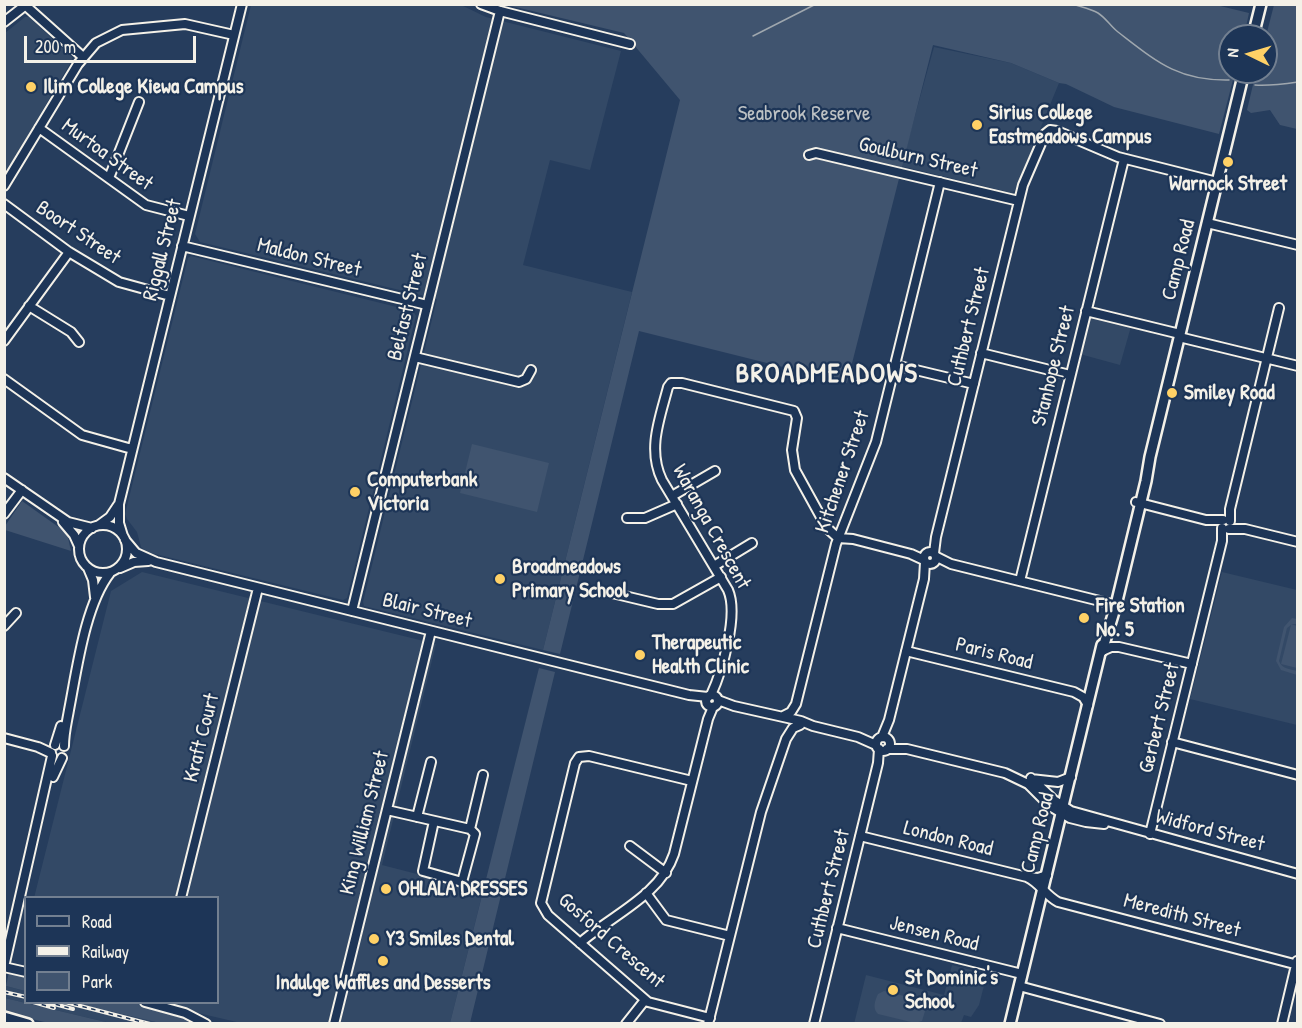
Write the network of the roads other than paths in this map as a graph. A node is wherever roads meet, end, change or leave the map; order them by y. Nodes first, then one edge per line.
1 (242, 4) edge
2 (481, 4) edge
3 (1261, 4) edge
4 (26, 5) edge
5 (500, 11) junction
6 (4, 22) edge
7 (1256, 24) edge
8 (234, 35) junction
9 (630, 44) dead end
10 (82, 57) junction
11 (1240, 84) edge
12 (139, 102) dead end
13 (39, 128) junction
14 (809, 155) dead end
15 (1124, 159) junction
16 (109, 178) junction
17 (6, 181) edge
18 (940, 182) junction
19 (1217, 182) junction
20 (1019, 201) junction
21 (4, 204) edge
22 (189, 216) junction
23 (1207, 223) junction
24 (1298, 245) edge
25 (182, 246) junction
26 (69, 252) junction
27 (170, 296) junction
28 (427, 305) junction
29 (29, 306) junction
30 (1279, 308) dead end
31 (1086, 311) junction
32 (1179, 336) junction
33 (4, 341) edge
34 (79, 342) dead end
35 (981, 353) junction
36 (415, 357) junction
37 (1267, 358) junction
38 (895, 365) junction
39 (1298, 366) edge
40 (531, 370) dead end
41 (1071, 375) junction
42 (4, 379) edge
43 (974, 384) junction
44 (132, 449) junction
45 (715, 471) dead end
46 (4, 478) edge
47 (22, 490) junction
48 (675, 500) junction
49 (1138, 503) junction
50 (119, 504) junction
51 (53, 513) junction
52 (4, 514) edge
53 (627, 518) dead end
54 (1226, 524) junction
55 (96, 527) junction
56 (840, 534) junction
57 (124, 538) junction
58 (1298, 542) edge
59 (752, 543) dead end
60 (79, 546) junction
61 (930, 558) junction
62 (156, 562) junction
63 (714, 566) junction
64 (87, 568) junction
65 (114, 571) junction
66 (721, 577) junction
67 (1020, 581) junction
68 (258, 588) junction
69 (612, 593) dead end
70 (95, 599) junction
71 (1113, 604) junction
72 (352, 611) junction
73 (16, 613) dead end
74 (4, 626) edge
75 (431, 631) junction
76 (1108, 636) junction
77 (1119, 647) junction
78 (906, 651) junction
79 (1102, 651) junction
80 (1192, 664) junction
81 (1093, 688) junction
82 (1074, 693) junction
83 (712, 701) junction
84 (796, 704) junction
85 (1088, 705) junction
86 (782, 719) junction
87 (800, 723) junction
88 (4, 738) edge
89 (786, 739) junction
90 (1172, 742) junction
91 (883, 743) junction
92 (55, 749) junction
93 (431, 762) dead end
94 (1005, 773) junction
95 (483, 775) dead end
96 (1298, 775) edge
97 (1071, 777) junction
98 (1031, 778) junction
99 (692, 782) junction
100 (387, 810) junction
101 (1062, 810) junction
102 (417, 817) junction
103 (434, 821) junction
104 (470, 829) junction
105 (1150, 834) junction
106 (860, 836) junction
107 (630, 846) dead end
108 (28, 868) junction
109 (1296, 872) edge
110 (666, 873) junction
111 (1047, 875) junction
112 (1027, 877) junction
113 (1043, 890) junction
114 (646, 893) junction
115 (181, 896) edge
116 (1058, 902) junction
117 (1039, 905) junction
118 (837, 928) junction
119 (730, 936) junction
120 (580, 943) junction
121 (1297, 963) edge
122 (4, 967) edge
123 (24, 972) edge
124 (1022, 974) junction
125 (1019, 987) junction
126 (645, 1000) junction
127 (152, 1004) edge
128 (4, 1017) edge
129 (709, 1021) edge
130 (28, 1023) edge
131 (206, 1023) edge
132 (334, 1023) edge
133 (627, 1023) edge
134 (814, 1023) edge
135 (1010, 1023) edge
136 (1160, 1023) edge
137 (1282, 1023) edge

1 - 8 street, Riggall Street
2 - 5 street
3 - 7 main road
4 - 6 street
4 - 10 street
5 - 9 street
5 - 28 street, Belfast Street
8 - 10 street
8 - 22 street, Riggall Street
10 - 13 street
11 - 19 main road, Camp Road
12 - 16 street
13 - 16 street, Murtoa Street
13 - 17 street
14 - 18 street, Goulburn Street
15 - 19 street
15 - 20 street, Cuthbert Street
15 - 31 street, Stanhope Street
16 - 22 street, Murtoa Street
18 - 20 street, Goulburn Street
18 - 38 street, Kitchener Street
19 - 23 main road, Camp Road
20 - 35 street, Cuthbert Street
21 - 26 street, Boort Street
22 - 25 street, Riggall Street
23 - 24 street
23 - 32 main road, Camp Road
25 - 27 street, Riggall Street
25 - 28 street, Maldon Street
26 - 27 street, Boort Street
26 - 29 street
27 - 44 street, Riggall Street
28 - 36 street, Belfast Street
29 - 33 street
29 - 34 street
30 - 37 street, Gerbert Street
31 - 32 street
31 - 41 street, Stanhope Street
32 - 37 street
32 - 49 main road, Camp Road
35 - 41 street
35 - 43 street, Cuthbert Street
36 - 40 street
36 - 72 street, Belfast Street
37 - 39 street
37 - 54 street, Gerbert Street
38 - 43 street
38 - 56 street, Kitchener Street
41 - 67 street, Stanhope Street
42 - 44 street
43 - 61 street, Cuthbert Street
44 - 50 street, Riggall Street
45 - 48 street
46 - 47 street
47 - 51 street
47 - 52 street
48 - 53 street
48 - 56 street, Waranga Crescent
48 - 63 street, Waranga Crescent
49 - 54 street
49 - 71 main road, Camp Road
50 - 55 street
50 - 57 street, Riggall Street
51 - 55 street
51 - 60 street
54 - 58 street
54 - 80 street, Gerbert Street
55 - 57 street
55 - 60 street
56 - 61 street, Waranga Crescent
56 - 84 street, Kitchener Street
57 - 62 street, Blair Street
57 - 65 street
59 - 63 street
60 - 64 street
61 - 67 street, Waranga Crescent
61 - 78 street, Cuthbert Street
62 - 65 street, Blair Street
62 - 68 street, Blair Street
63 - 66 street, Waranga Crescent
64 - 65 street
64 - 70 street
65 - 70 street
66 - 69 street
66 - 83 street, Waranga Crescent
67 - 71 street, Waranga Crescent
68 - 72 street, Blair Street
68 - 115 street, Kraft Court
70 - 92 street
71 - 76 main road, Camp Road
71 - 79 main road, Camp Road
72 - 75 street, Blair Street
73 - 74 street
75 - 83 street, Blair Street
75 - 100 street, King William Street
76 - 77 street
76 - 79 main road, Camp Road
77 - 79 street
77 - 80 street
78 - 82 street, Paris Road
78 - 91 street, Cuthbert Street
79 - 81 main road, Camp Road
80 - 90 street, Gerbert Street
81 - 82 street, Paris Road
81 - 85 main road, Camp Road
82 - 85 street, Paris Road
83 - 86 street, Blair Street
83 - 99 street, Waranga Crescent
84 - 86 street
84 - 87 street
85 - 97 main road, Camp Road
86 - 87 street, Blair Street
86 - 89 street
87 - 89 street
87 - 91 street, Blair Street
88 - 92 street
89 - 119 street
90 - 96 street
90 - 105 street, Gerbert Street
91 - 94 street, Blair Street
91 - 106 street, Cuthbert Street
92 - 108 street
92 - 108 street
93 - 102 street
94 - 98 street, Blair Street
94 - 101 street, Blair Street
95 - 104 street
97 - 98 street, Blair Street
97 - 101 main road, Camp Road
98 - 101 street
99 - 110 street, Waranga Crescent
99 - 120 street, Gosford Crescent
100 - 102 street
100 - 132 street, King William Street
101 - 105 street, Widford Street
101 - 111 main road, Camp Road
102 - 103 street
103 - 104 street
103 - 104 street
105 - 109 street, Widford Street
106 - 112 street, London Road
106 - 118 street, Cuthbert Street
107 - 110 street
108 - 122 street
110 - 114 street, Waranga Crescent
111 - 112 street, London Road
111 - 113 main road, Camp Road
112 - 113 street, London Road
113 - 116 street, Meredith Street
113 - 117 main road, Camp Road
114 - 119 street
114 - 120 street, Waranga Crescent
116 - 117 street, Meredith Street
116 - 121 street, Meredith Street
117 - 124 main road, Camp Road
118 - 124 street, Jensen Road
118 - 134 street, Cuthbert Street
119 - 129 street
120 - 126 street, Gosford Crescent
121 - 137 street
122 - 123 street
124 - 125 main road, Camp Road
125 - 135 main road, Camp Road
125 - 136 street
126 - 129 street, Gosford Crescent
126 - 133 street
127 - 131 street
128 - 130 main road

